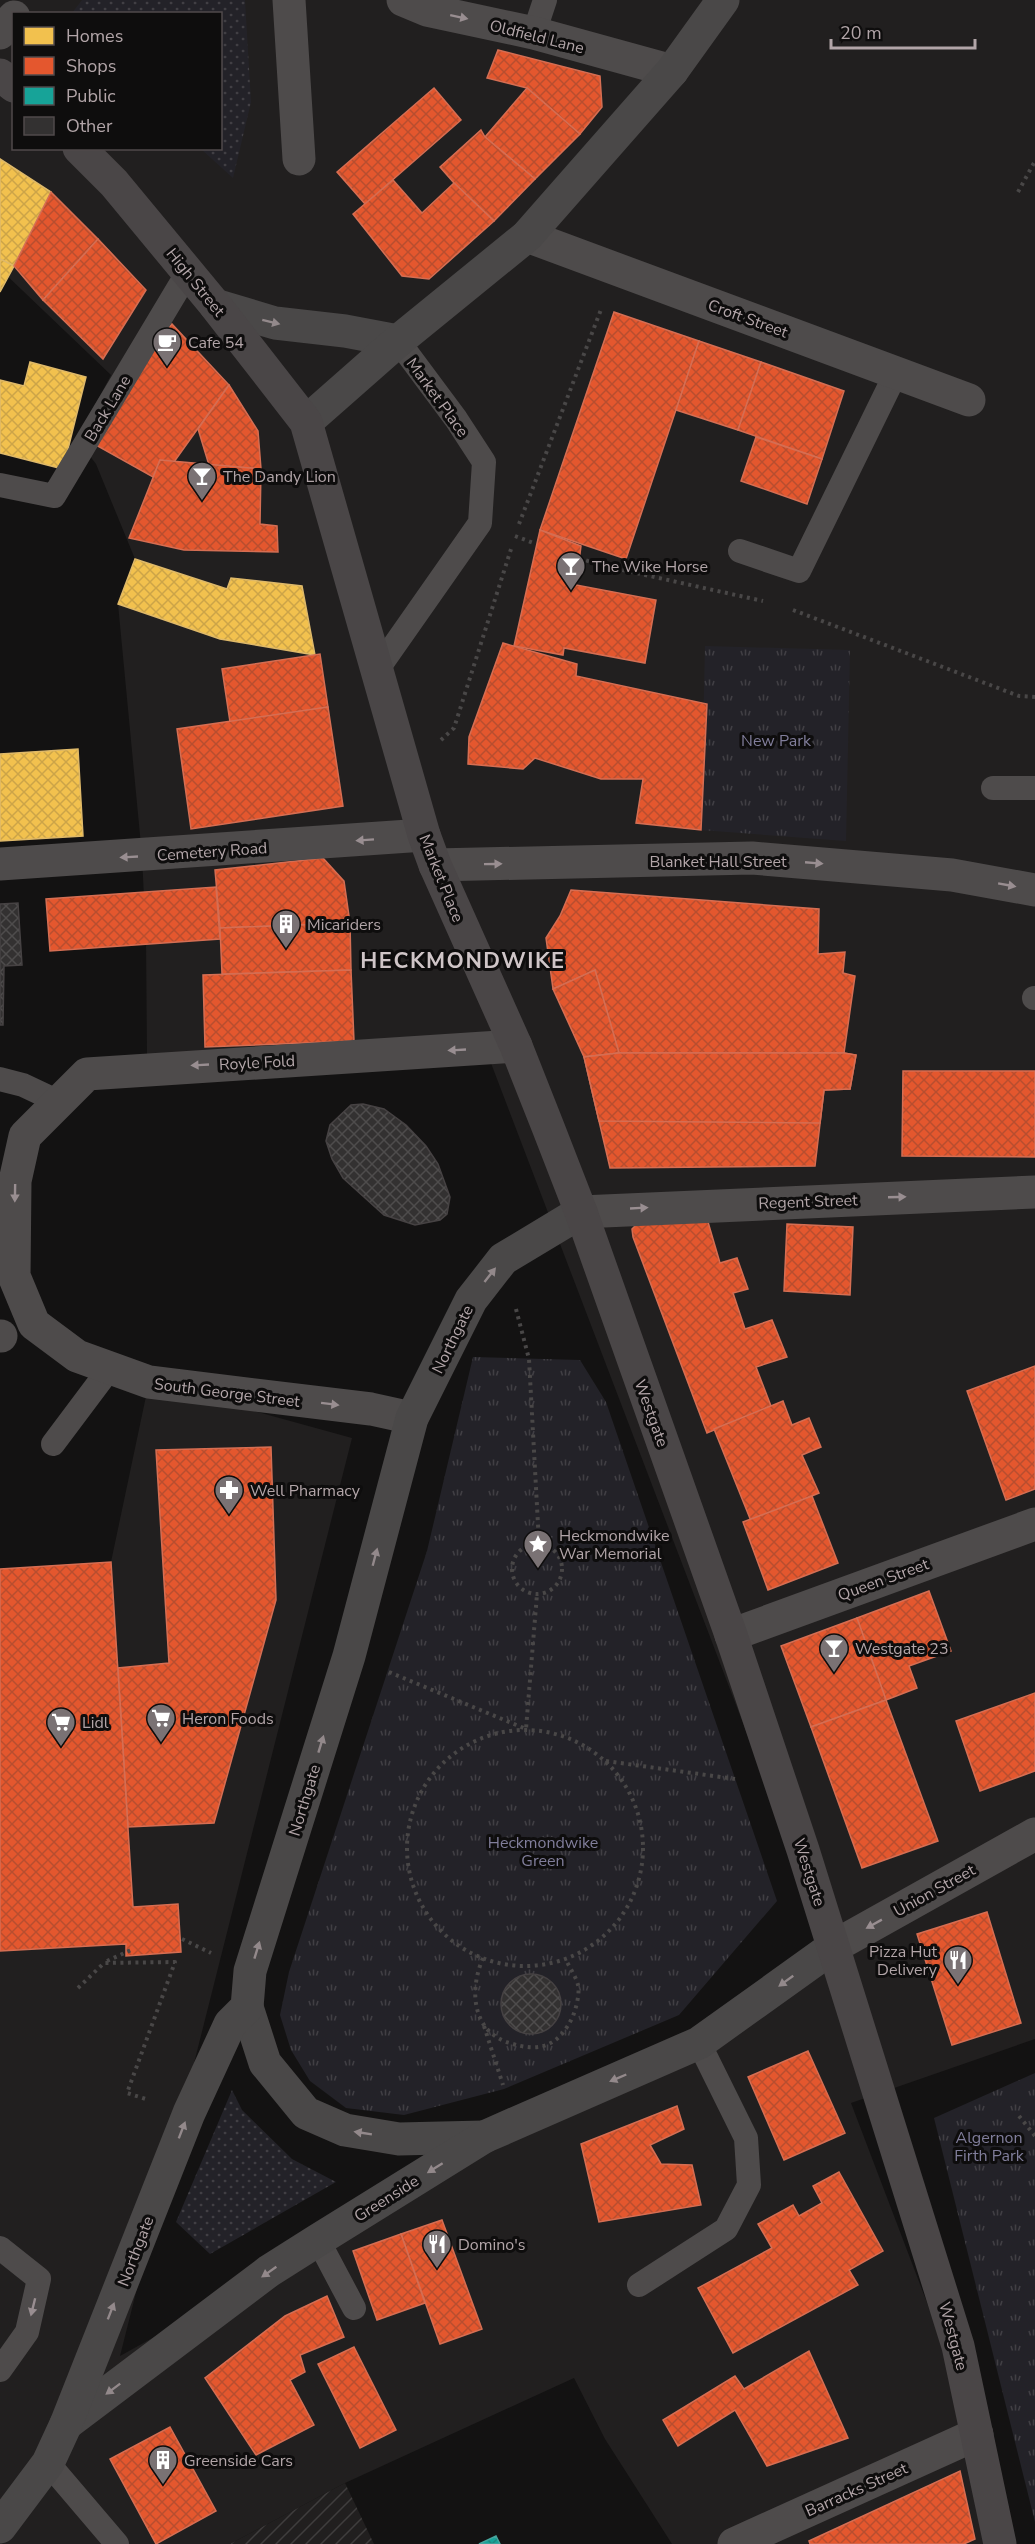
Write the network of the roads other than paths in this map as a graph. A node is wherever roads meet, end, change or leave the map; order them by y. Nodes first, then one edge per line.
1 (27, 0) edge
2 (289, 0) edge
3 (403, 0) edge
4 (545, 0) edge
5 (723, 0) edge
6 (17, 12) edge
7 (12, 19) edge
8 (0, 33) edge
9 (534, 33) junction
10 (672, 71) junction
11 (0, 75) edge
12 (12, 84) edge
13 (82, 150) edge
14 (299, 159) dead end
15 (527, 236) junction
16 (188, 272) junction
17 (215, 305) junction
18 (398, 341) junction
19 (896, 373) junction
20 (969, 400) dead end
21 (306, 422) junction
22 (0, 485) edge
23 (740, 551) dead end
24 (377, 670) junction
25 (993, 788) dead end
26 (1035, 789) edge
27 (424, 835) junction
28 (0, 864) edge
29 (435, 865) junction
30 (1035, 890) edge
31 (516, 1046) junction
32 (0, 1079) edge
33 (59, 1102) junction
34 (25, 1136) joint
35 (1035, 1192) edge
36 (580, 1212) junction
37 (110, 1368) junction
38 (411, 1418) junction
39 (53, 1444) dead end
40 (1035, 1524) edge
41 (731, 1635) junction
42 (1035, 1834) edge
43 (833, 1947) junction
44 (247, 2007) junction
45 (699, 2043) junction
46 (484, 2138) junction
47 (318, 2240) junction
48 (0, 2248) edge
49 (639, 2285) dead end
50 (354, 2308) dead end
51 (0, 2370) edge
52 (66, 2424) junction
53 (977, 2434) junction
54 (48, 2463) junction
55 (0, 2527) edge
56 (117, 2544) edge
57 (734, 2544) edge
58 (1000, 2544) edge

1 - 6 street
2 - 14 street
3 -> 9 street, Oldfield Lane
4 - 9 lane
5 - 10 main road, Market Place
7 - 8 street
9 - 10 street, Oldfield Lane
10 - 15 main road, Market Place
11 - 12 main road
13 - 16 main road, High Street
15 - 18 main road, Market Place
15 - 19 street, Croft Street
16 - 17 main road, High Street
16 - 22 lane, Back Lane
17 -> 18 main road
17 - 21 main road, High Street
18 - 21 main road, Market Place
18 - 24 lane, Market Place
19 - 20 street, Croft Street
19 - 23 lane
21 - 24 main road, Market Place
24 - 27 main road, Market Place
25 - 26 lane
27 -> 28 street, Cemetery Road
27 - 29 main road, Market Place
29 -> 30 street, Blanket Hall Street
29 - 31 main road, Market Place
31 -> 33 street, Royle Fold
31 - 36 main road, Market Place
32 - 33 lane
33 - 34 street, Royle Fold
34 -> 37 street, South George Street
36 -> 35 street, Regent Street
38 -> 36 main road, Northgate
36 - 41 main road, Westgate
37 -> 38 street, South George Street
37 - 39 lane
44 -> 38 main road, Northgate
40 - 41 street, Queen Street
41 - 43 main road, Westgate
42 -> 43 street, Union Street
43 -> 45 main road, Greenside
43 - 53 main road, Westgate
46 -> 44 main road
52 -> 44 main road, Northgate
45 -> 46 main road, Greenside
45 - 49 lane
46 -> 47 main road, Greenside
47 - 50 lane
47 -> 52 main road, Greenside
48 -> 51 lane
52 - 54 main road, Greenside
53 - 57 street, Barracks Street
53 - 58 main road, Westgate
54 - 55 main road, Greenside
54 - 56 lane

